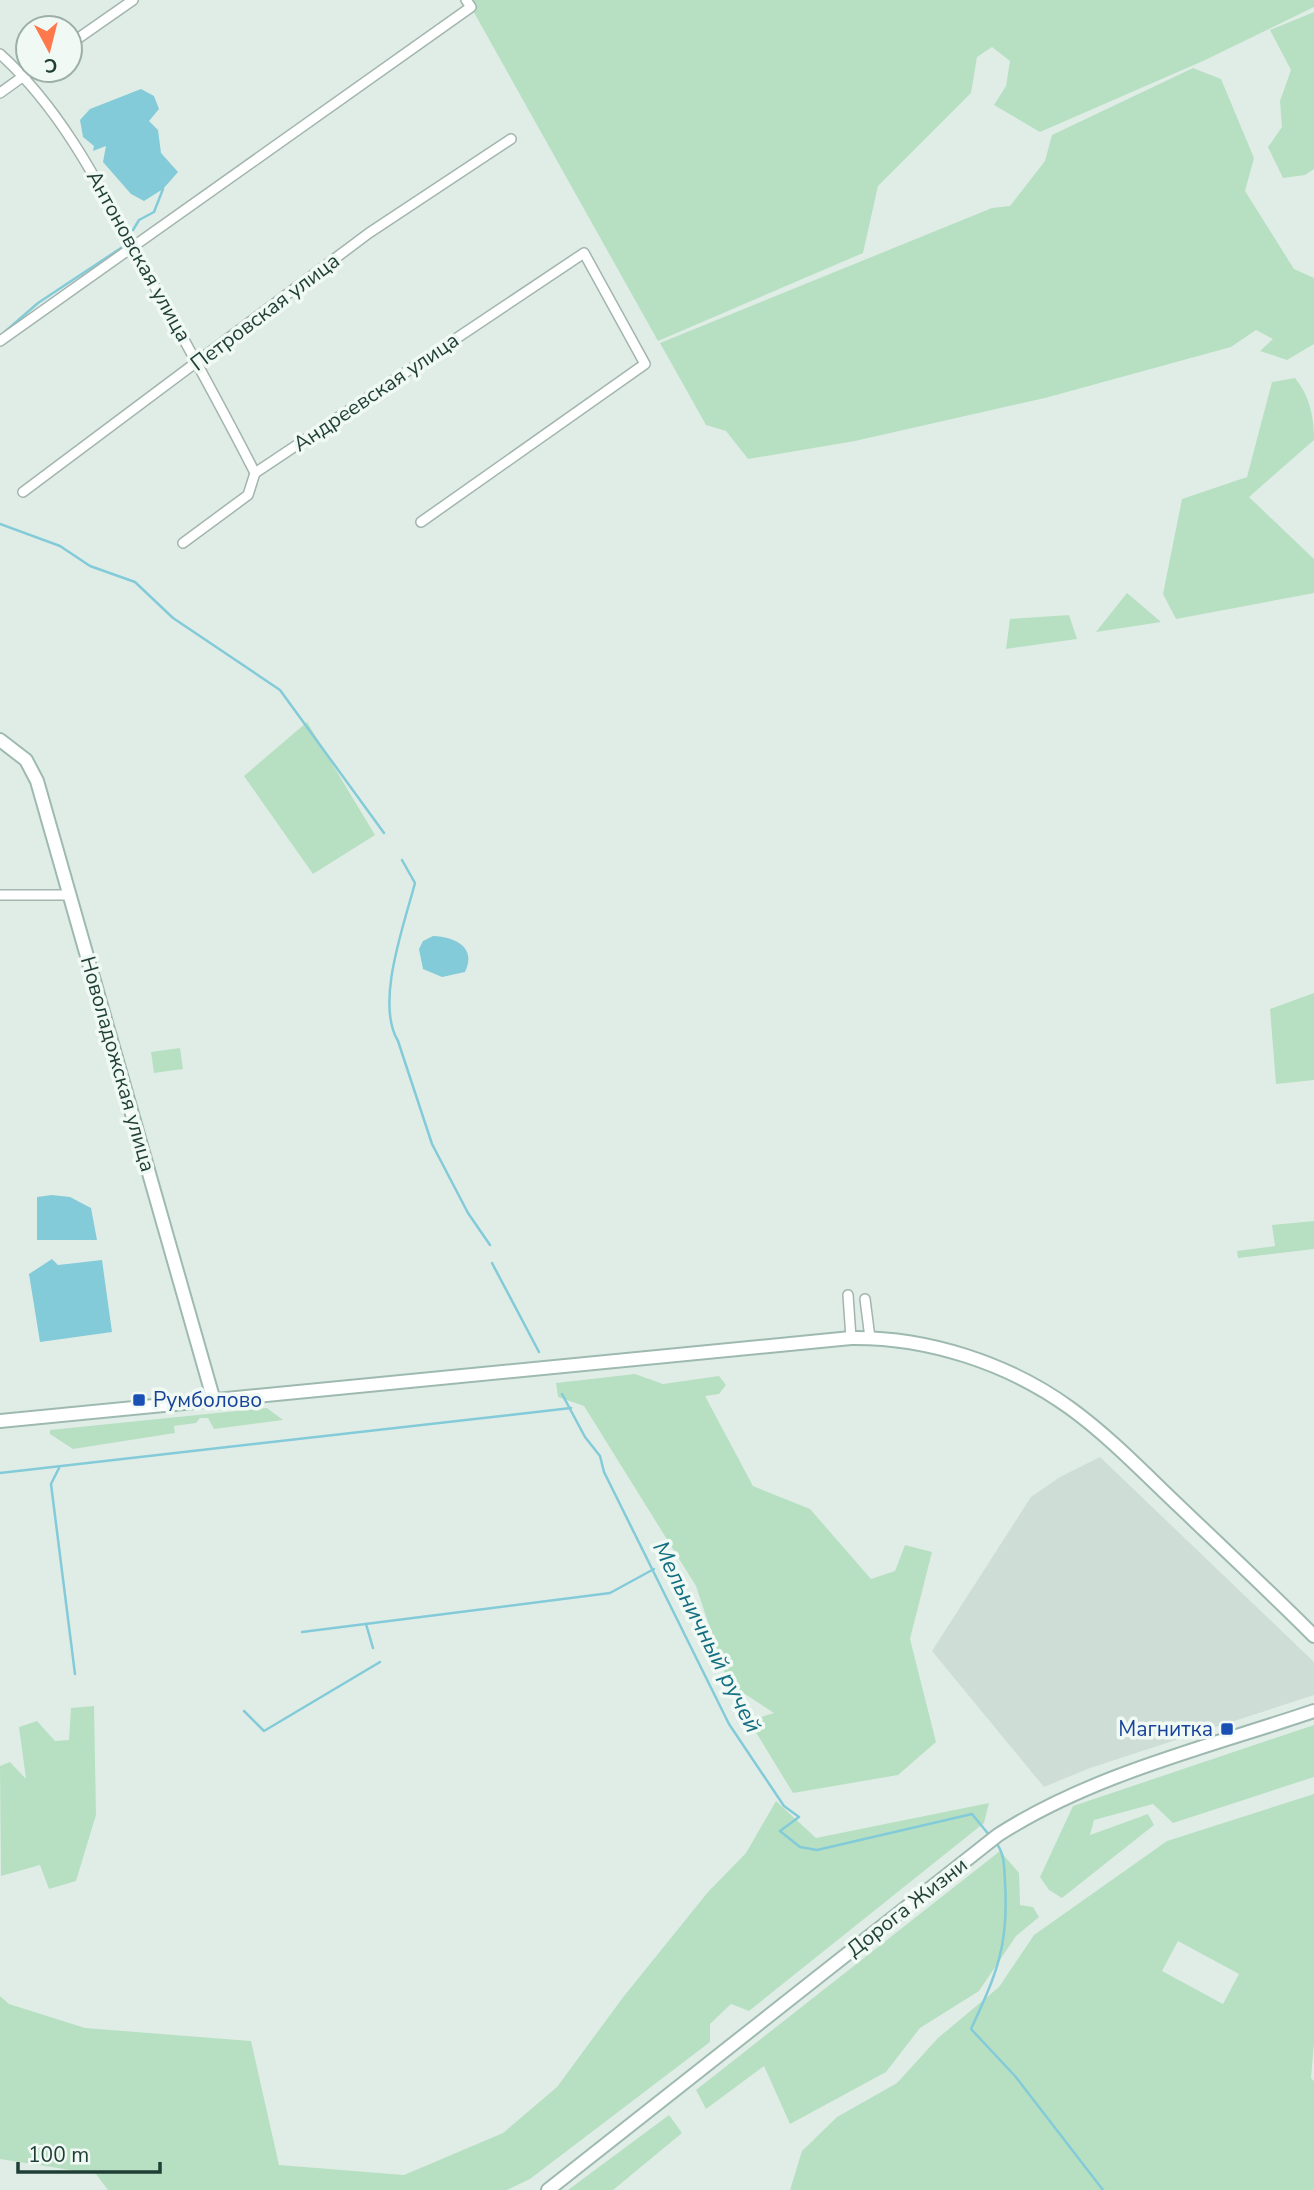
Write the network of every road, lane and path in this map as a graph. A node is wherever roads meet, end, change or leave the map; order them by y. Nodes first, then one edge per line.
1 (133, 0) edge
2 (466, 0) edge
3 (84, 34) edge
4 (35, 84) edge
5 (512, 139) dead end
6 (133, 247) junction
7 (0, 341) edge
8 (198, 362) junction
9 (255, 473) junction
10 (23, 492) dead end
11 (421, 522) dead end
12 (183, 542) dead end
13 (0, 740) edge
14 (0, 895) edge
15 (69, 895) junction
16 (848, 1295) dead end
17 (865, 1299) dead end
18 (851, 1338) junction
19 (870, 1338) junction
20 (214, 1401) junction
21 (0, 1421) edge
22 (1314, 1636) edge
23 (1314, 1711) edge
24 (548, 2190) edge

1 - 3 street
2 - 6 street
4 - 6 street, Антоновская улица
5 - 8 street, Петровская улица
6 - 7 street
6 - 8 street, Антоновская улица
8 - 9 street, Антоновская улица
8 - 10 street, Петровская улица
9 - 11 street, Андреевская улица
9 - 12 street, Андреевская улица
13 - 15 main road, Новоладожская улица
14 - 15 street
15 - 20 main road, Новоладожская улица
16 - 18 street
17 - 19 street
18 - 19 main road
18 - 20 main road
19 - 22 main road
20 - 21 main road
23 - 24 main road, Дорога Жизни

